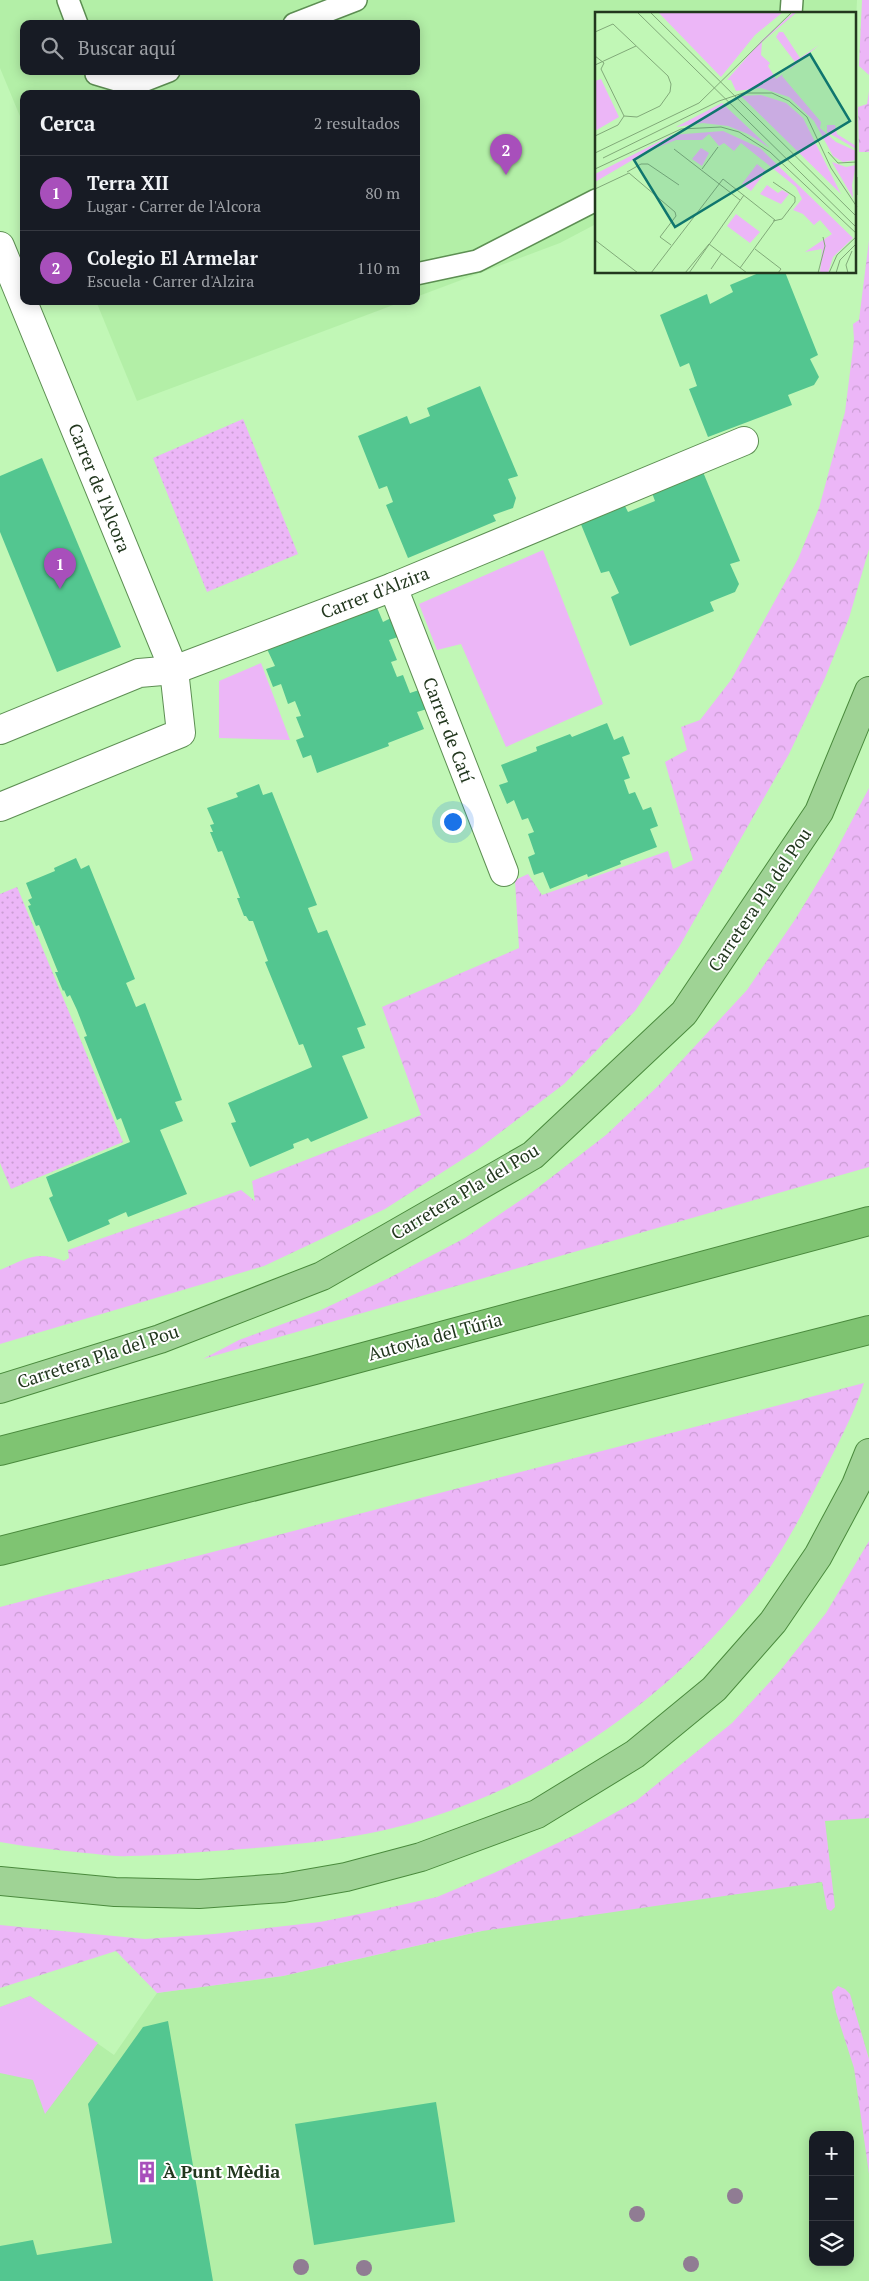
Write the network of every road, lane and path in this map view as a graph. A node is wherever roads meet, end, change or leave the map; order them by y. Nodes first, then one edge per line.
1 (68, 0) edge
2 (356, 0) edge
3 (76, 20) edge
4 (304, 20) edge
5 (99, 75) edge
6 (159, 75) edge
7 (595, 201) edge
8 (0, 246) edge
9 (420, 273) edge
10 (20, 295) edge
11 (24, 305) edge
12 (744, 441) dead end
13 (393, 587) junction
14 (174, 670) junction
15 (869, 691) edge
16 (0, 730) edge
17 (0, 807) edge
18 (504, 872) dead end
19 (869, 1221) edge
20 (869, 1330) edge
21 (0, 1389) edge
22 (0, 1451) edge
23 (869, 1454) edge
24 (0, 1551) edge
25 (0, 1881) edge

1 - 3 lane
2 - 4 lane
5 - 6 lane
7 - 9 lane
8 - 10 street, Carrer de l'Alcora
11 - 14 street, Carrer de l'Alcora
12 - 13 street, Carrer d'Alzira
13 - 14 street, Carrer d'Alzira
13 - 18 street, Carrer de Catí
14 - 16 street, Carrer d'Alzira
14 - 17 street, Carrer de l'Alcora
15 - 21 main road, Carretera Pla del Pou
19 - 22 highway, Autovia del Túria
20 - 24 highway
23 - 25 main road

